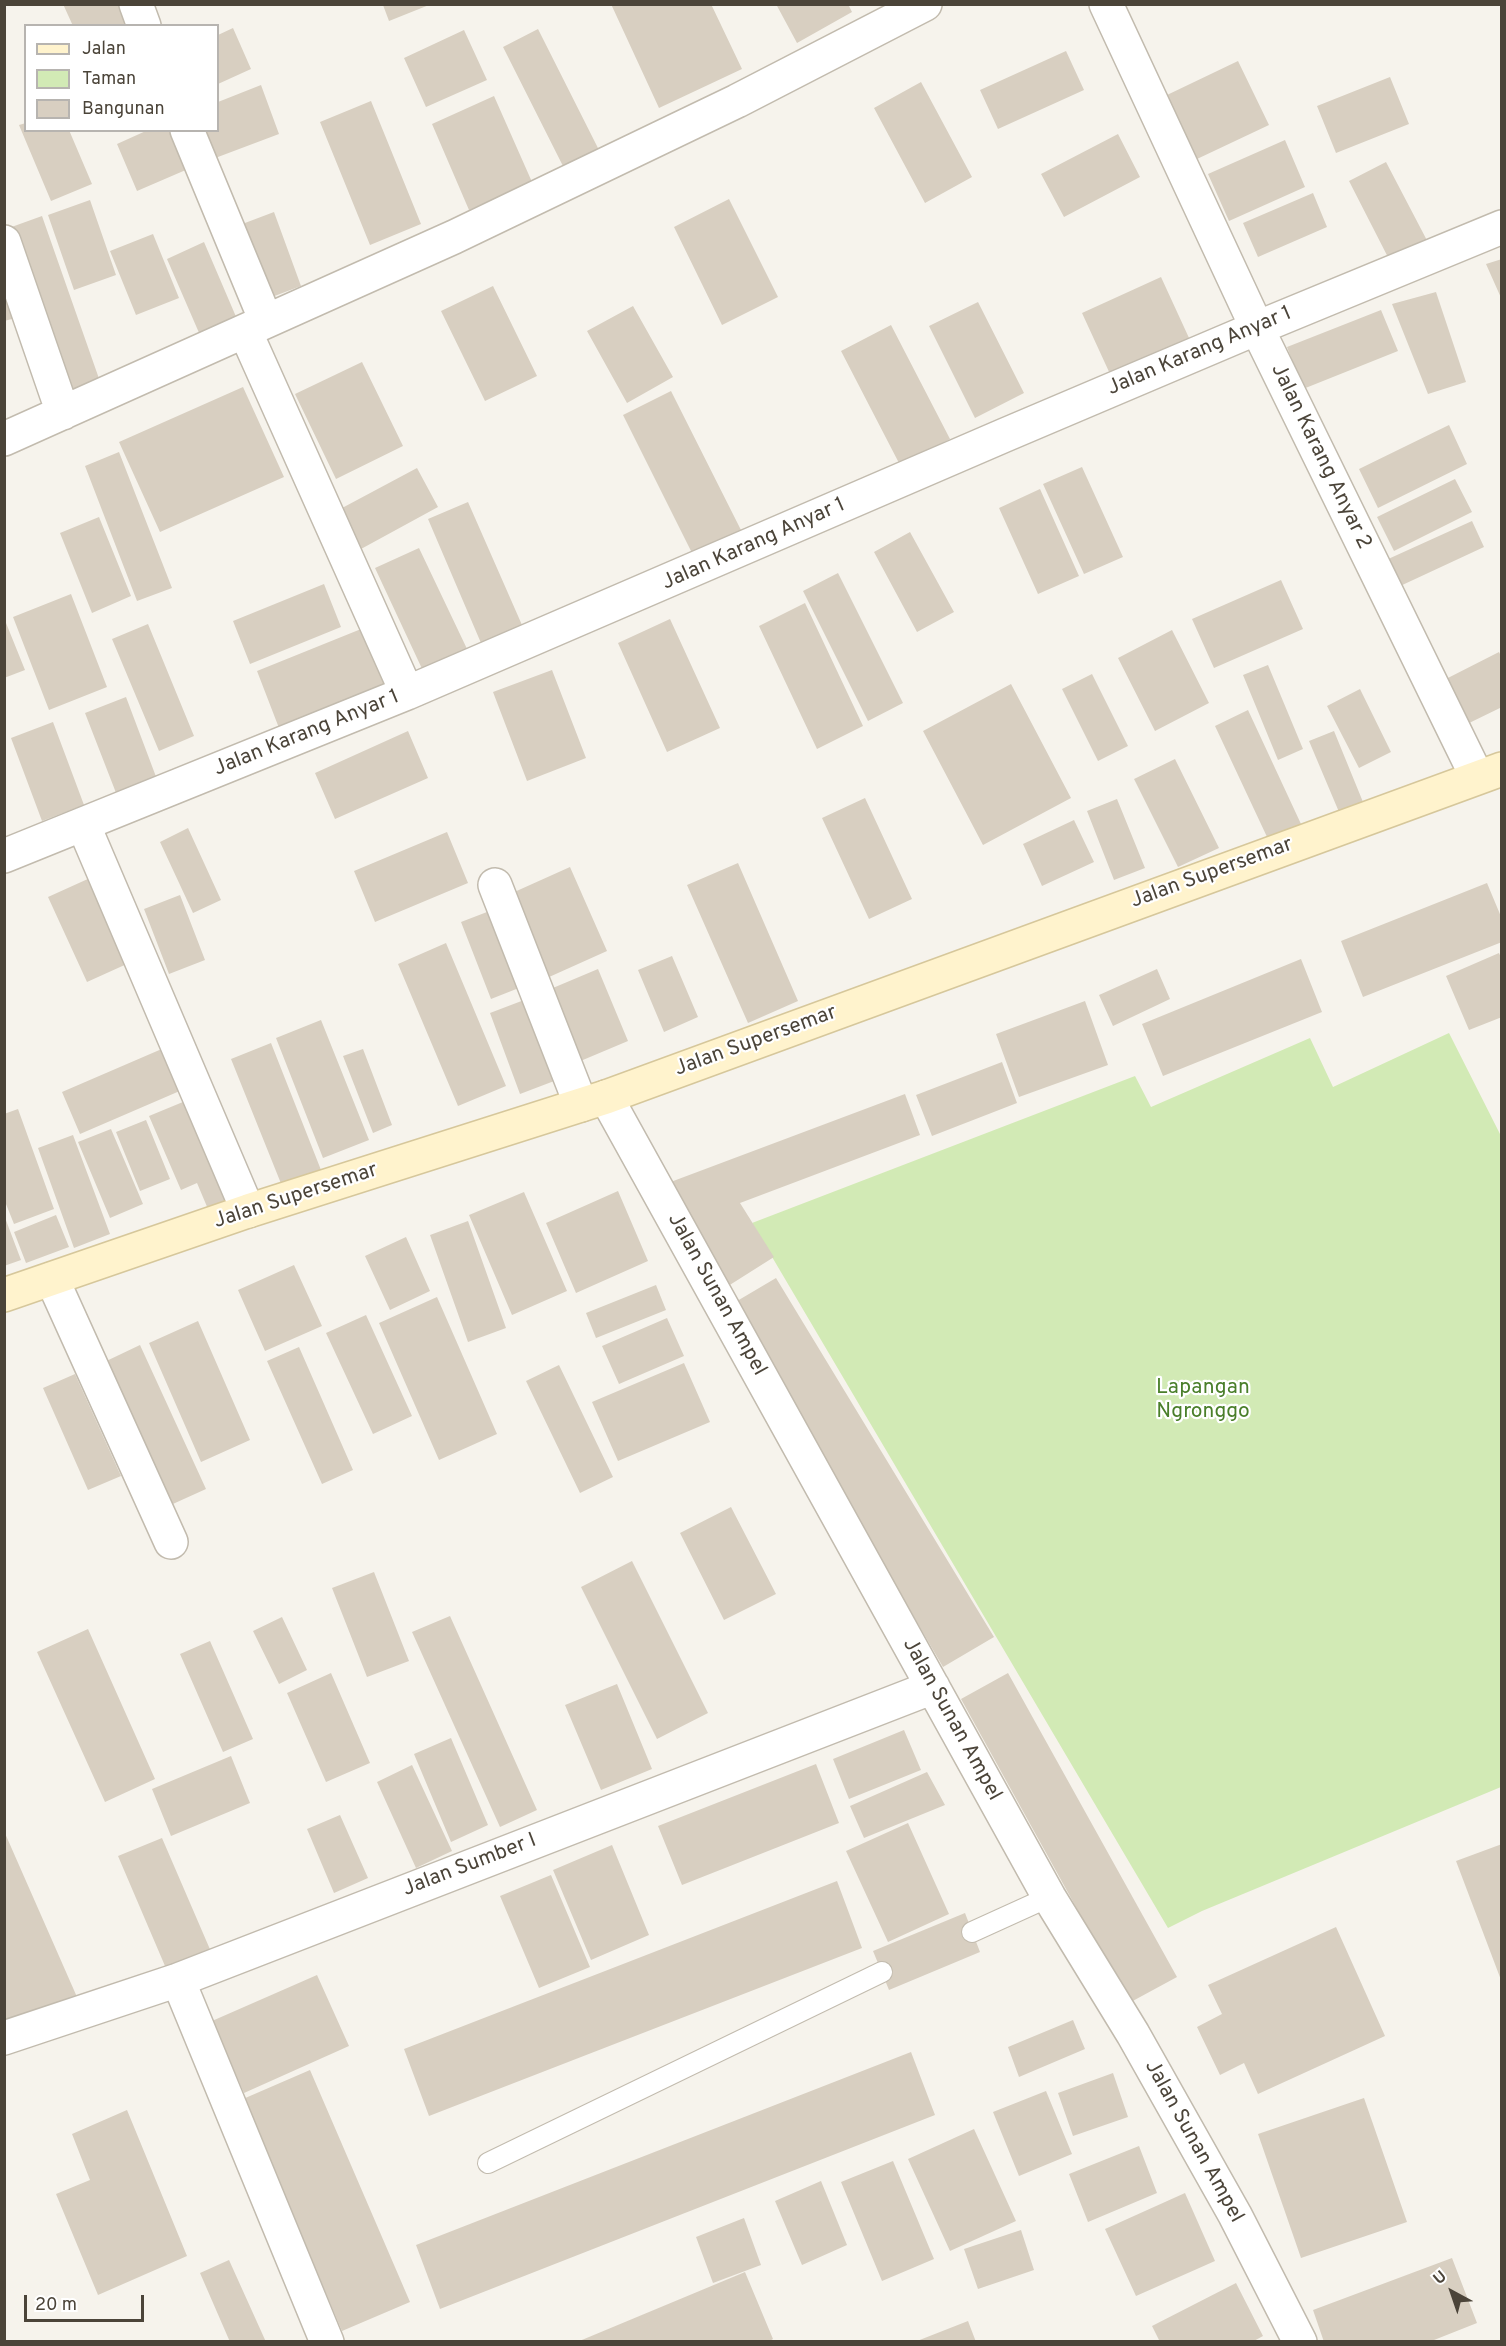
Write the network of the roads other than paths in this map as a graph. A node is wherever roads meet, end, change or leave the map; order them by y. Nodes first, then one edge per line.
1 (136, 4) edge
2 (925, 4) edge
3 (1107, 4) edge
4 (143, 24) edge
5 (188, 132) edge
6 (1502, 227) edge
7 (4, 242) edge
8 (256, 326) junction
9 (1257, 327) junction
10 (63, 413) junction
11 (4, 439) edge
12 (407, 693) junction
13 (1489, 773) edge
14 (83, 825) junction
15 (4, 856) edge
16 (495, 885) dead end
17 (593, 1101) junction
18 (248, 1211) junction
19 (52, 1279) junction
20 (4, 1295) edge
21 (171, 1542) dead end
22 (933, 1687) junction
23 (1049, 1897) junction
24 (972, 1932) dead end
25 (882, 1972) dead end
26 (178, 1980) junction
27 (4, 2038) edge
28 (488, 2163) dead end
29 (327, 2342) edge
30 (1300, 2342) edge

1 - 4 street
2 - 8 street
3 - 9 street, Jalan Karang Anyar 2
5 - 8 street
6 - 9 street, Jalan Karang Anyar 1
7 - 10 street
8 - 10 street
8 - 12 street
9 - 12 street, Jalan Karang Anyar 1
9 - 13 street, Jalan Karang Anyar 2
10 - 11 street
12 - 14 street, Jalan Karang Anyar 1
13 - 17 main road, Jalan Supersemar
14 - 15 street, Jalan Karang Anyar 1
14 - 18 street
16 - 17 street, Jalan Sunan Ampel
17 - 18 main road, Jalan Supersemar
17 - 22 street, Jalan Sunan Ampel
18 - 19 main road, Jalan Supersemar
19 - 20 main road, Jalan Supersemar
19 - 21 street
22 - 23 street, Jalan Sunan Ampel
22 - 26 street, Jalan Sumber I
23 - 24 lane
23 - 30 street, Jalan Sunan Ampel
25 - 28 lane
26 - 27 street, Jalan Sumber I
26 - 29 street

